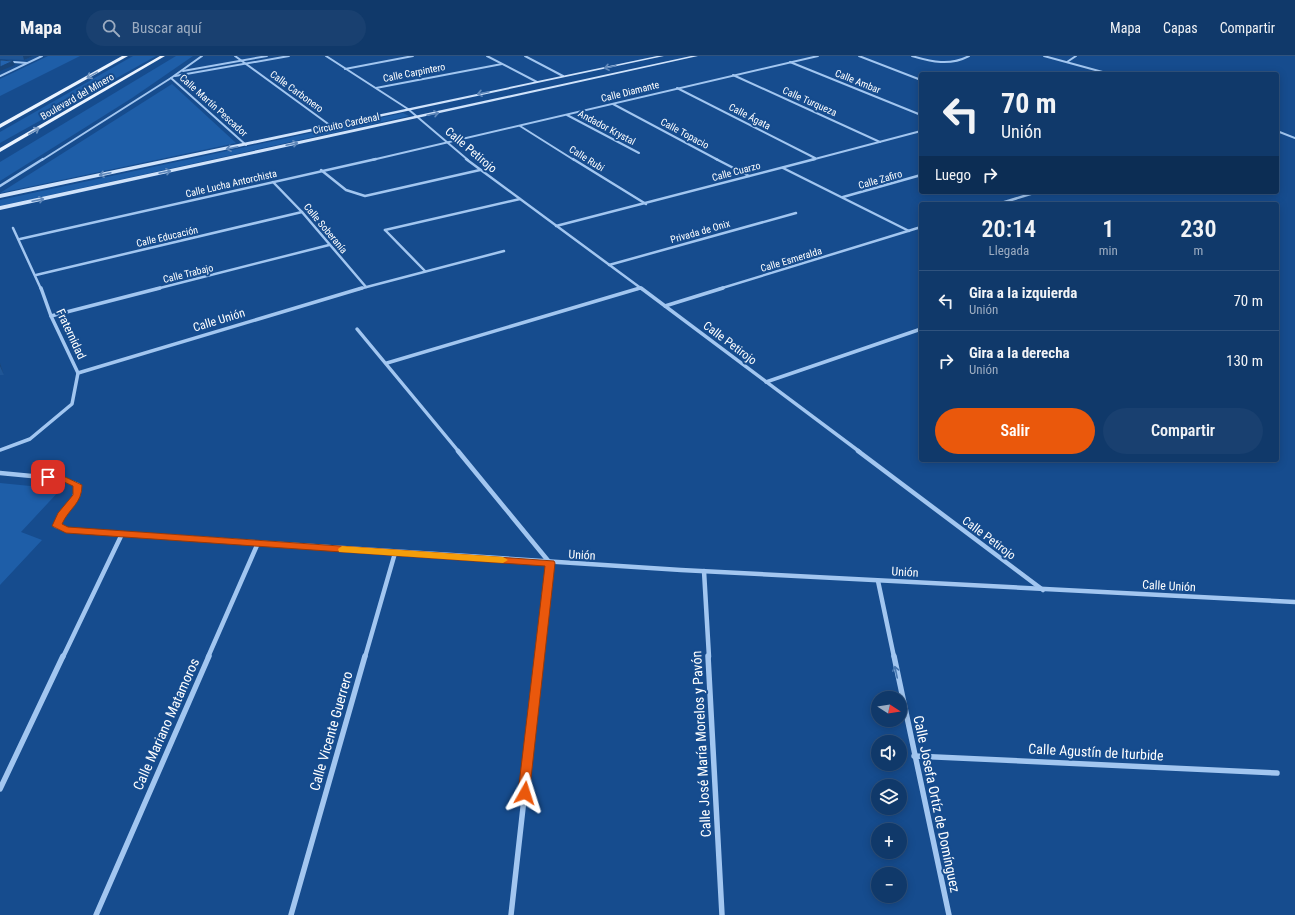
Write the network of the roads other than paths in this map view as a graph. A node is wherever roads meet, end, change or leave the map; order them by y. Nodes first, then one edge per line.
1 (42, 56) edge
2 (126, 56) edge
3 (163, 56) edge
4 (202, 56) edge
5 (235, 56) edge
6 (267, 56) edge
7 (289, 56) edge
8 (326, 56) edge
9 (413, 56) edge
10 (487, 56) edge
11 (532, 56) edge
12 (662, 56) edge
13 (696, 56) edge
14 (818, 56) edge
15 (859, 56) edge
16 (912, 56) edge
17 (969, 56) edge
18 (1044, 56) edge
19 (1076, 56) edge
20 (526, 57) edge
21 (685, 57) edge
22 (242, 60) junction
23 (0, 61) edge
24 (790, 62) junction
25 (1067, 62) junction
26 (27, 63) junction
27 (246, 64) junction
28 (502, 64) junction
29 (345, 69) junction
30 (180, 72) junction
31 (1103, 72) edge
32 (733, 75) junction
33 (0, 76) edge
34 (563, 76) junction
35 (172, 77) junction
36 (919, 79) edge
37 (537, 82) junction
38 (376, 88) junction
39 (676, 88) junction
40 (613, 104) junction
41 (408, 109) junction
42 (919, 114) edge
43 (566, 115) junction
44 (418, 117) junction
45 (0, 126) edge
46 (331, 126) junction
47 (520, 126) junction
48 (919, 132) edge
49 (1279, 132) edge
50 (1295, 138) edge
51 (447, 142) junction
52 (880, 142) junction
53 (246, 145) junction
54 (0, 150) edge
55 (640, 153) dead end
56 (816, 158) junction
57 (782, 168) junction
58 (320, 170) junction
59 (480, 170) junction
60 (749, 176) junction
61 (919, 176) edge
62 (272, 182) junction
63 (0, 186) edge
64 (1030, 194) edge
65 (0, 196) edge
66 (843, 197) junction
67 (520, 200) junction
68 (1004, 202) edge
69 (646, 204) junction
70 (0, 208) edge
71 (302, 212) junction
72 (796, 213) dead end
73 (556, 226) junction
74 (14, 228) dead end
75 (919, 228) edge
76 (909, 231) junction
77 (20, 239) junction
78 (329, 245) junction
79 (504, 251) dead end
80 (609, 265) junction
81 (425, 271) junction
82 (36, 275) junction
83 (366, 287) junction
84 (641, 288) junction
85 (665, 306) junction
86 (51, 316) junction
87 (357, 329) dead end
88 (919, 330) edge
89 (387, 363) junction
90 (78, 372) junction
91 (766, 382) junction
92 (0, 450) edge
93 (0, 473) edge
94 (122, 534) junction
95 (258, 543) junction
96 (395, 553) junction
97 (550, 563) junction
98 (704, 572) junction
99 (878, 581) junction
100 (1043, 590) junction
101 (1295, 602) edge
102 (914, 756) junction
103 (1277, 773) dead end
104 (0, 789) edge
105 (96, 915) edge
106 (291, 915) edge
107 (511, 915) edge
108 (722, 915) edge
109 (949, 915) edge

1 - 26 street
2 -> 45 main road, Boulevard del Minero
54 -> 3 main road, Boulevard del Minero
4 - 30 street
5 - 22 street, Calle Carbonero
6 - 22 street
7 - 27 street
8 - 29 street, Calle Petirojo
9 - 29 street
10 - 28 street
11 - 20 street
12 -> 34 street, Circuito Cardenal
13 - 21 street, Circuito Cardenal
14 - 24 street, Calle Diamante
15 - 36 street
16 - 17 street
18 - 25 street
19 - 25 street
20 - 34 street
44 -> 21 street, Circuito Cardenal
22 - 27 street, Calle Carbonero
22 - 30 street
23 - 26 street
24 - 32 street, Calle Diamante
24 - 42 street, Calle Ambar
25 - 31 street
26 - 33 street
27 - 35 street
27 - 46 street, Calle Carbonero
28 - 37 street
28 - 38 street, Calle Carpintero
29 - 38 street, Calle Petirojo
30 - 35 street
32 - 39 street, Calle Diamante
32 - 52 street, Calle Turqueza
34 - 37 street, Circuito Cardenal
35 - 53 street, Calle Martín Pescador
35 - 63 street
37 -> 41 street, Circuito Cardenal
38 - 41 street, Calle Petirojo
39 - 40 street, Calle Diamante
39 - 56 street, Calle Ágata
40 - 43 street, Calle Diamante
40 - 60 street, Calle Topacio
41 - 44 street, Calle Petirojo
41 - 46 street, Circuito Cardenal
43 - 47 street, Calle Diamante
43 - 55 street, Andador Krystal
44 - 51 street, Calle Petirojo
70 -> 44 street, Circuito Cardenal
46 - 53 street, Circuito Cardenal
47 - 51 street, Calle Diamante
47 - 69 street, Calle Rubi
48 - 52 street, Calle Cuarzo
49 - 50 street
51 - 58 street, Calle Lucha Antorchista
51 - 59 street, Calle Petirojo
52 - 56 street, Calle Cuarzo
53 -> 65 street, Circuito Cardenal
56 - 57 street, Calle Cuarzo
57 - 60 street, Calle Cuarzo
57 - 66 street
58 - 59 street
58 - 62 street, Calle Lucha Antorchista
59 - 67 street, Calle Petirojo
60 - 69 street, Calle Cuarzo
61 - 66 street, Calle Zafiro
62 - 71 street, Calle Soberanía
62 - 77 street, Calle Lucha Antorchista
64 - 68 street
66 - 76 street
67 - 73 street, Calle Petirojo
67 - 81 street
69 - 73 street, Calle Cuarzo
71 - 78 street, Calle Soberanía
71 - 82 street, Calle Educación
72 - 80 street, Privada de Onix
73 - 80 street, Calle Petirojo
74 - 77 street, Fraternidad
75 - 76 street, Calle Esmeralda
76 - 85 street, Calle Esmeralda
77 - 82 street, Fraternidad
78 - 83 street, Calle Soberanía
78 - 86 street, Calle Trabajo
79 - 81 street, Calle Unión
80 - 84 street, Calle Petirojo
81 - 83 street, Calle Unión
82 - 86 street, Fraternidad
83 - 90 street, Calle Unión
84 - 85 street, Calle Petirojo
84 - 89 street
85 - 91 street, Calle Petirojo
86 - 90 street, Fraternidad
87 - 89 street
88 - 91 street
89 - 97 street
90 - 92 street, Fraternidad
91 - 100 street, Calle Petirojo
93 - 94 street, Unión
94 - 95 street, Unión
94 - 104 street
95 - 96 street, Unión
95 - 105 street, Calle Mariano Matamoros
96 - 97 street, Unión
96 - 106 street, Calle Vicente Guerrero
97 - 98 street, Unión
97 - 107 street
98 - 99 street, Unión
98 - 108 street, Calle José María Morelos y Pavón
99 - 100 street, Unión
102 -> 99 street, Calle Josefa Ortíz de Domínguez
100 - 101 street, Calle Unión
102 - 103 street, Calle Agustín de Iturbide
102 - 109 street, Calle Josefa Ortíz de Domínguez

